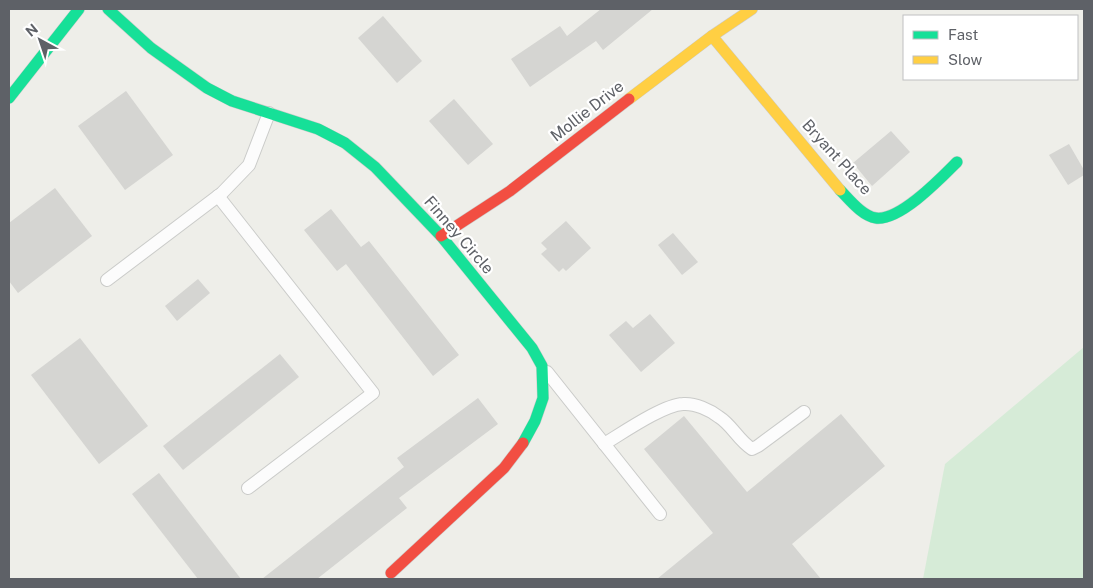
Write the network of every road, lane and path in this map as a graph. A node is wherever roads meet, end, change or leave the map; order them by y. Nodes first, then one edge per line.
1 (79, 9) edge
2 (108, 9) edge
3 (752, 9) edge
4 (712, 36) junction
5 (9, 98) edge
6 (269, 113) junction
7 (957, 162) dead end
8 (218, 196) junction
9 (441, 236) junction
10 (107, 280) dead end
11 (542, 366) junction
12 (804, 412) dead end
13 (604, 444) junction
14 (248, 488) dead end
15 (660, 514) dead end
16 (391, 574) dead end

1 - 5 street
2 - 6 street, Finney Circle
3 - 4 street, Mollie Drive
4 - 7 street, Bryant Place
4 - 9 street, Mollie Drive
6 - 8 lane
6 - 9 street, Finney Circle
8 - 10 lane
8 - 14 lane
9 - 11 street, Finney Circle
11 - 13 lane
11 - 16 street, Finney Circle
12 - 13 lane
13 - 15 lane

